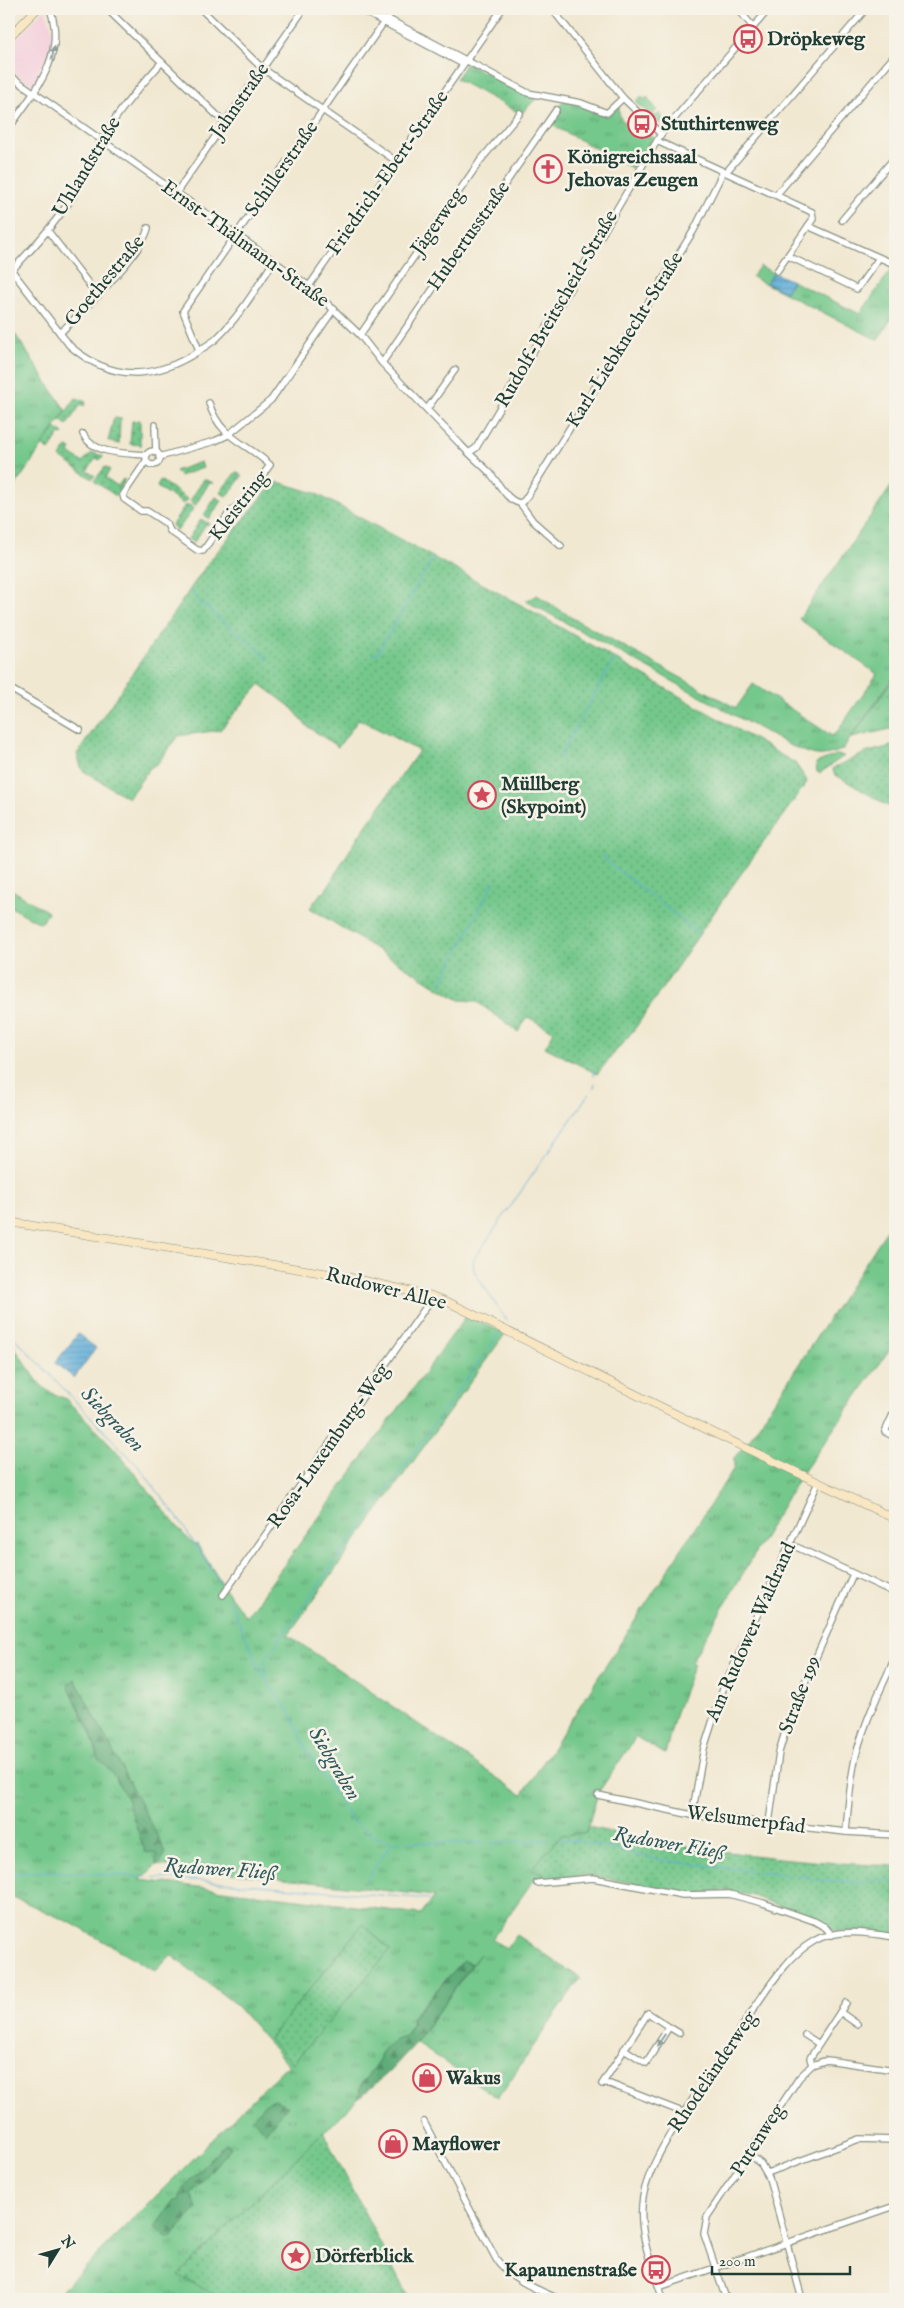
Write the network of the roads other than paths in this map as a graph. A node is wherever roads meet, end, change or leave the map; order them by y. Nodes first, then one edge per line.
1 (37, 9) edge
2 (50, 9) edge
3 (107, 9) edge
4 (201, 9) edge
5 (304, 9) edge
6 (359, 9) edge
7 (369, 9) edge
8 (393, 9) edge
9 (502, 9) edge
10 (552, 9) edge
11 (738, 9) edge
12 (769, 9) edge
13 (866, 9) edge
14 (386, 20) junction
15 (753, 27) junction
16 (9, 37) edge
17 (895, 55) edge
18 (464, 61) junction
19 (162, 62) junction
20 (262, 68) junction
21 (9, 75) edge
22 (33, 93) junction
23 (623, 98) junction
24 (322, 110) junction
25 (556, 110) dead end
26 (520, 113) dead end
27 (224, 122) junction
28 (9, 128) edge
29 (659, 138) junction
30 (102, 141) junction
31 (895, 157) edge
32 (396, 160) junction
33 (725, 171) junction
34 (176, 193) junction
35 (777, 194) dead end
36 (842, 220) dead end
37 (808, 226) junction
38 (148, 228) dead end
39 (48, 231) junction
40 (236, 235) junction
41 (788, 256) junction
42 (879, 258) junction
43 (274, 261) junction
44 (894, 264) dead end
45 (10, 268) edge
46 (777, 271) dead end
47 (309, 286) junction
48 (98, 296) junction
49 (334, 308) junction
50 (60, 333) junction
51 (360, 335) junction
52 (199, 350) junction
53 (382, 363) junction
54 (455, 370) dead end
55 (209, 403) dead end
56 (427, 409) junction
57 (155, 425) dead end
58 (83, 434) dead end
59 (228, 435) junction
60 (470, 452) junction
61 (158, 455) junction
62 (147, 458) junction
63 (520, 503) junction
64 (561, 546) dead end
65 (9, 688) edge
66 (80, 730) dead end
67 (9, 1222) edge
68 (432, 1296) junction
69 (895, 1410) edge
70 (895, 1437) edge
71 (818, 1483) junction
72 (894, 1518) edge
73 (790, 1544) junction
74 (853, 1574) junction
75 (895, 1593) edge
76 (223, 1595) dead end
77 (895, 1658) edge
78 (598, 1795) dead end
79 (692, 1814) junction
80 (769, 1823) junction
81 (846, 1832) junction
82 (895, 1835) edge
83 (537, 1883) dead end
84 (832, 1935) junction
85 (895, 1937) edge
86 (846, 2003) dead end
87 (840, 2012) junction
88 (857, 2024) dead end
89 (669, 2028) junction
90 (679, 2033) dead end
91 (805, 2035) dead end
92 (819, 2044) junction
93 (624, 2049) junction
94 (812, 2065) junction
95 (895, 2070) edge
96 (685, 2113) junction
97 (424, 2122) dead end
98 (895, 2140) edge
99 (748, 2154) junction
100 (767, 2173) junction
101 (895, 2206) edge
102 (786, 2244) junction
103 (715, 2268) junction
104 (659, 2287) junction
105 (559, 2299) edge
106 (663, 2299) edge
107 (726, 2299) edge
108 (802, 2299) edge

1 - 16 street
22 -> 2 street
3 - 19 street
4 - 20 street
5 - 20 street, Jahnstraße
6 - 14 street
7 - 14 street
8 - 14 street, Schillerstraße
9 - 18 street, Friedrich-Ebert-Straße
10 - 23 street
11 - 15 street
12 - 15 street, Rudolf-Breitscheid-Straße
13 - 33 street, Karl-Liebknecht-Straße
14 - 18 street
14 - 24 street, Schillerstraße
15 - 29 street, Rudolf-Breitscheid-Straße
17 - 35 street
18 - 23 street
18 - 32 street, Friedrich-Ebert-Straße
19 - 27 street
19 - 30 street, Uhlandstraße
20 - 24 street
20 - 27 street, Jahnstraße
21 - 22 street, Ernst-Thälmann-Straße
22 - 28 street
22 - 30 street, Ernst-Thälmann-Straße
23 - 29 street
24 - 32 street
24 - 40 street, Schillerstraße
25 - 53 street, Hubertusstraße
26 - 51 street, Jägerweg
27 - 34 street, Jahnstraße
29 - 33 street
29 - 60 street, Rudolf-Breitscheid-Straße
30 - 34 street, Ernst-Thälmann-Straße
30 - 39 street, Uhlandstraße
31 - 36 street
32 - 47 street, Friedrich-Ebert-Straße
33 - 37 street
33 - 63 street, Karl-Liebknecht-Straße
34 - 40 street, Ernst-Thälmann-Straße
37 - 41 street
37 - 42 street
38 - 48 street, Goethestraße
39 - 45 street, Uhlandstraße
39 - 48 street
40 - 43 street, Ernst-Thälmann-Straße
40 - 52 street, Schillerstraße
41 - 42 street
41 - 46 street
42 - 44 street
43 - 47 street, Ernst-Thälmann-Straße
43 - 52 street
45 - 50 street
47 - 49 street, Ernst-Thälmann-Straße
48 - 50 street, Goethestraße
49 - 51 street, Ernst-Thälmann-Straße
49 - 59 street
50 - 52 street
51 - 53 street, Ernst-Thälmann-Straße
53 - 56 street, Ernst-Thälmann-Straße
54 - 56 street
55 - 59 street, Kleistring
56 - 60 street, Ernst-Thälmann-Straße
57 - 61 street
58 - 62 street
59 - 61 street
59 - 62 street, Kleistring
60 - 63 street, Ernst-Thälmann-Straße
61 - 62 street
61 - 62 street
63 - 64 street, Ernst-Thälmann-Straße
65 - 66 street
67 - 68 street, Rudower Allee
68 - 71 street, Rudower Allee
68 - 76 street, Rosa-Luxemburg-Weg
69 - 70 street
71 - 72 street, Rudower Allee
71 - 73 street, Am Rudower Waldrand
73 - 74 street
73 - 79 street, Am Rudower Waldrand
74 - 75 street
74 - 80 street, Straße 199
77 - 81 street
78 - 79 street, Welsumerpfad
79 - 80 street, Welsumerpfad
80 - 81 street, Welsumerpfad
81 - 82 street, Welsumerpfad
83 - 84 street
84 - 85 street, Rhodeländerweg
84 - 96 street, Rhodeländerweg
86 - 87 street
87 - 88 street
87 - 92 street
89 - 90 street
89 -> 93 street
89 - 93 street
91 - 92 street
92 - 94 street
93 - 96 street
94 - 95 street
94 - 99 street, Putenweg
96 - 104 street, Rhodeländerweg
97 - 105 street
98 - 100 street
99 - 100 street
99 - 103 street, Putenweg
100 - 102 street
101 - 102 street
102 - 103 street
102 - 108 street
103 - 104 street
103 - 107 street, Putenweg
104 - 106 street, Rhodeländerweg

